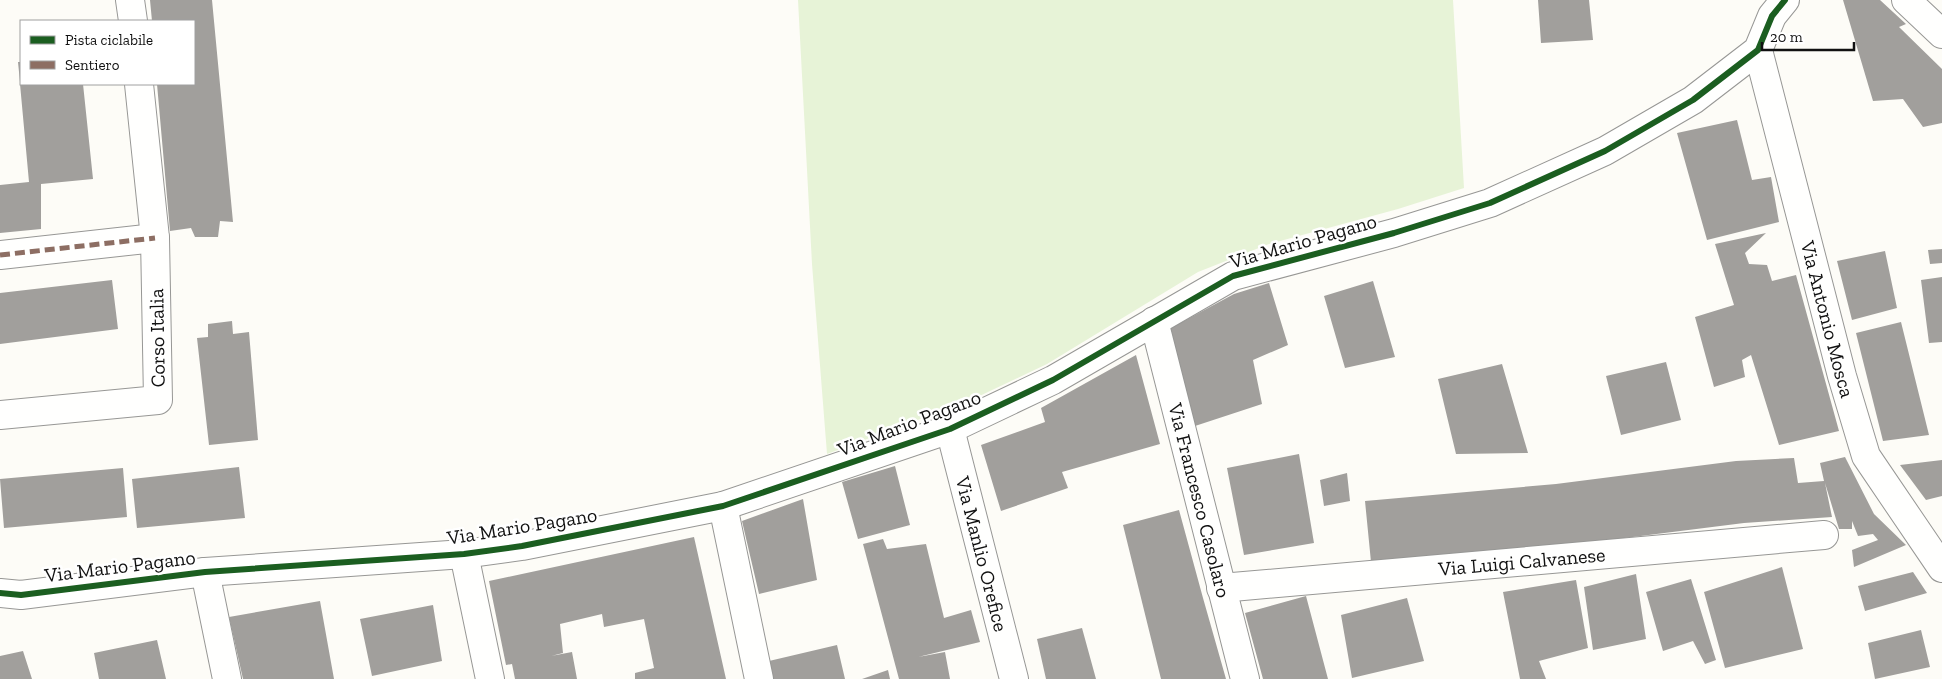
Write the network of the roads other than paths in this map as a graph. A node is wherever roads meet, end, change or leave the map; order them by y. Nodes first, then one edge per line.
1 (130, 0) edge
2 (1785, 0) edge
3 (1906, 0) edge
4 (133, 20) edge
5 (1942, 34) edge
6 (1758, 50) junction
7 (139, 85) edge
8 (155, 238) junction
9 (0, 255) edge
10 (1154, 321) junction
11 (0, 415) edge
12 (950, 429) junction
13 (723, 506) junction
14 (1824, 535) dead end
15 (464, 554) junction
16 (1942, 568) edge
17 (205, 572) junction
18 (1221, 588) junction
19 (7, 598) edge
20 (227, 679) edge
21 (490, 679) edge
22 (759, 679) edge
23 (1014, 679) edge
24 (1245, 679) edge

1 - 4 street
2 - 6 street
3 - 5 street
6 - 10 street, Via Mario Pagano
6 - 16 street, Via Antonio Mosca
7 - 8 street, Corso Italia
8 - 9 street
8 - 11 street, Corso Italia
10 - 12 street, Via Mario Pagano
10 - 18 street, Via Francesco Casolaro
12 - 13 street, Via Mario Pagano
12 - 23 street, Via Manlio Orefice
13 - 15 street, Via Mario Pagano
13 - 22 street
14 - 18 street, Via Luigi Calvanese
15 - 17 street, Via Mario Pagano
15 - 21 street
17 - 19 street, Via Mario Pagano
17 - 20 street
18 - 24 street, Via Francesco Casolaro

